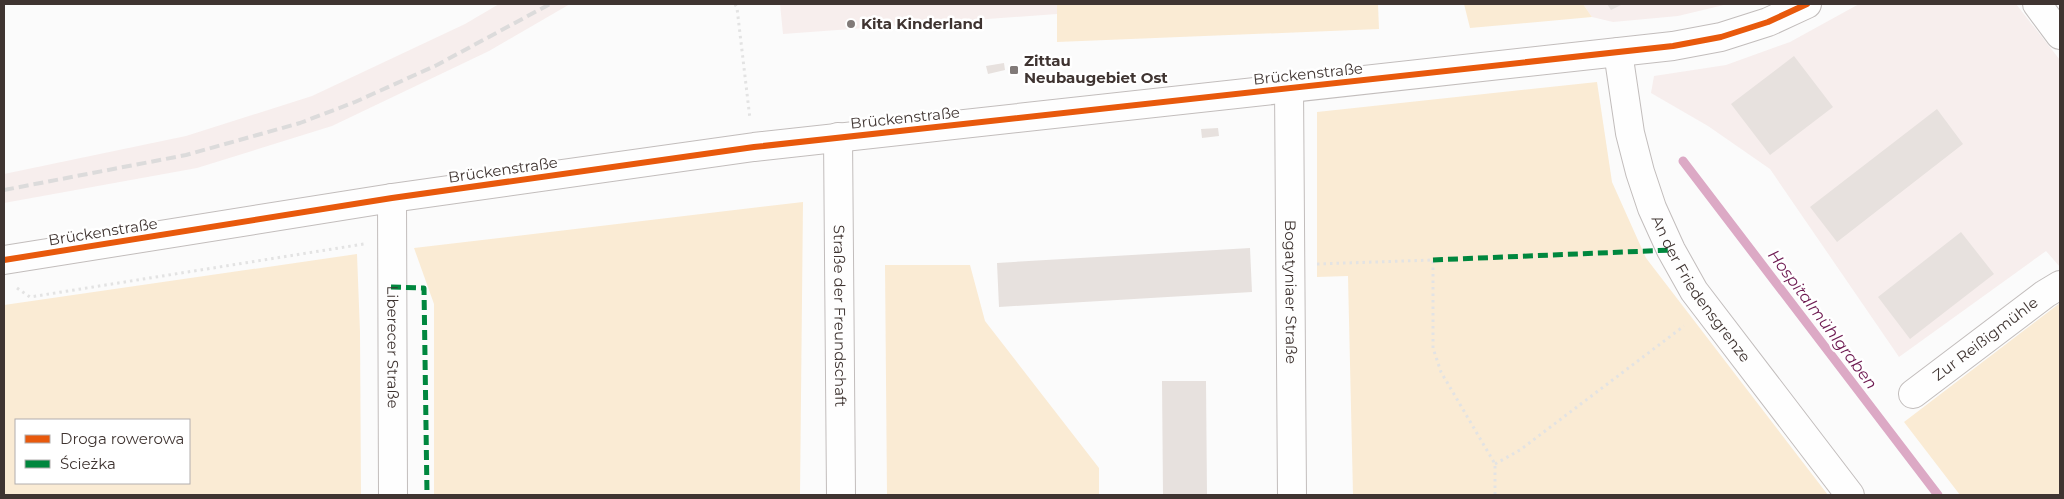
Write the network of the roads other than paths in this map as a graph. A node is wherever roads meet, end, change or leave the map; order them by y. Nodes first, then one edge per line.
1 (1807, 4) edge
2 (2037, 4) edge
3 (2060, 35) edge
4 (1618, 52) junction
5 (1289, 88) junction
6 (838, 137) junction
7 (392, 198) junction
8 (5, 260) edge
9 (2060, 285) edge
10 (1913, 394) dead end
11 (393, 495) edge
12 (841, 495) edge
13 (1292, 495) edge
14 (1850, 495) edge

1 - 4 street, Brückenstraße
2 - 3 street
4 - 5 street, Brückenstraße
4 - 14 street, An der Friedensgrenze
5 - 6 street, Brückenstraße
5 - 13 street, Bogatyniaer Straße
6 - 7 street, Brückenstraße
6 - 12 street, Straße der Freundschaft
7 - 8 street, Brückenstraße
7 - 11 street, Liberecer Straße
9 - 10 street, Zur Reißigmühle

